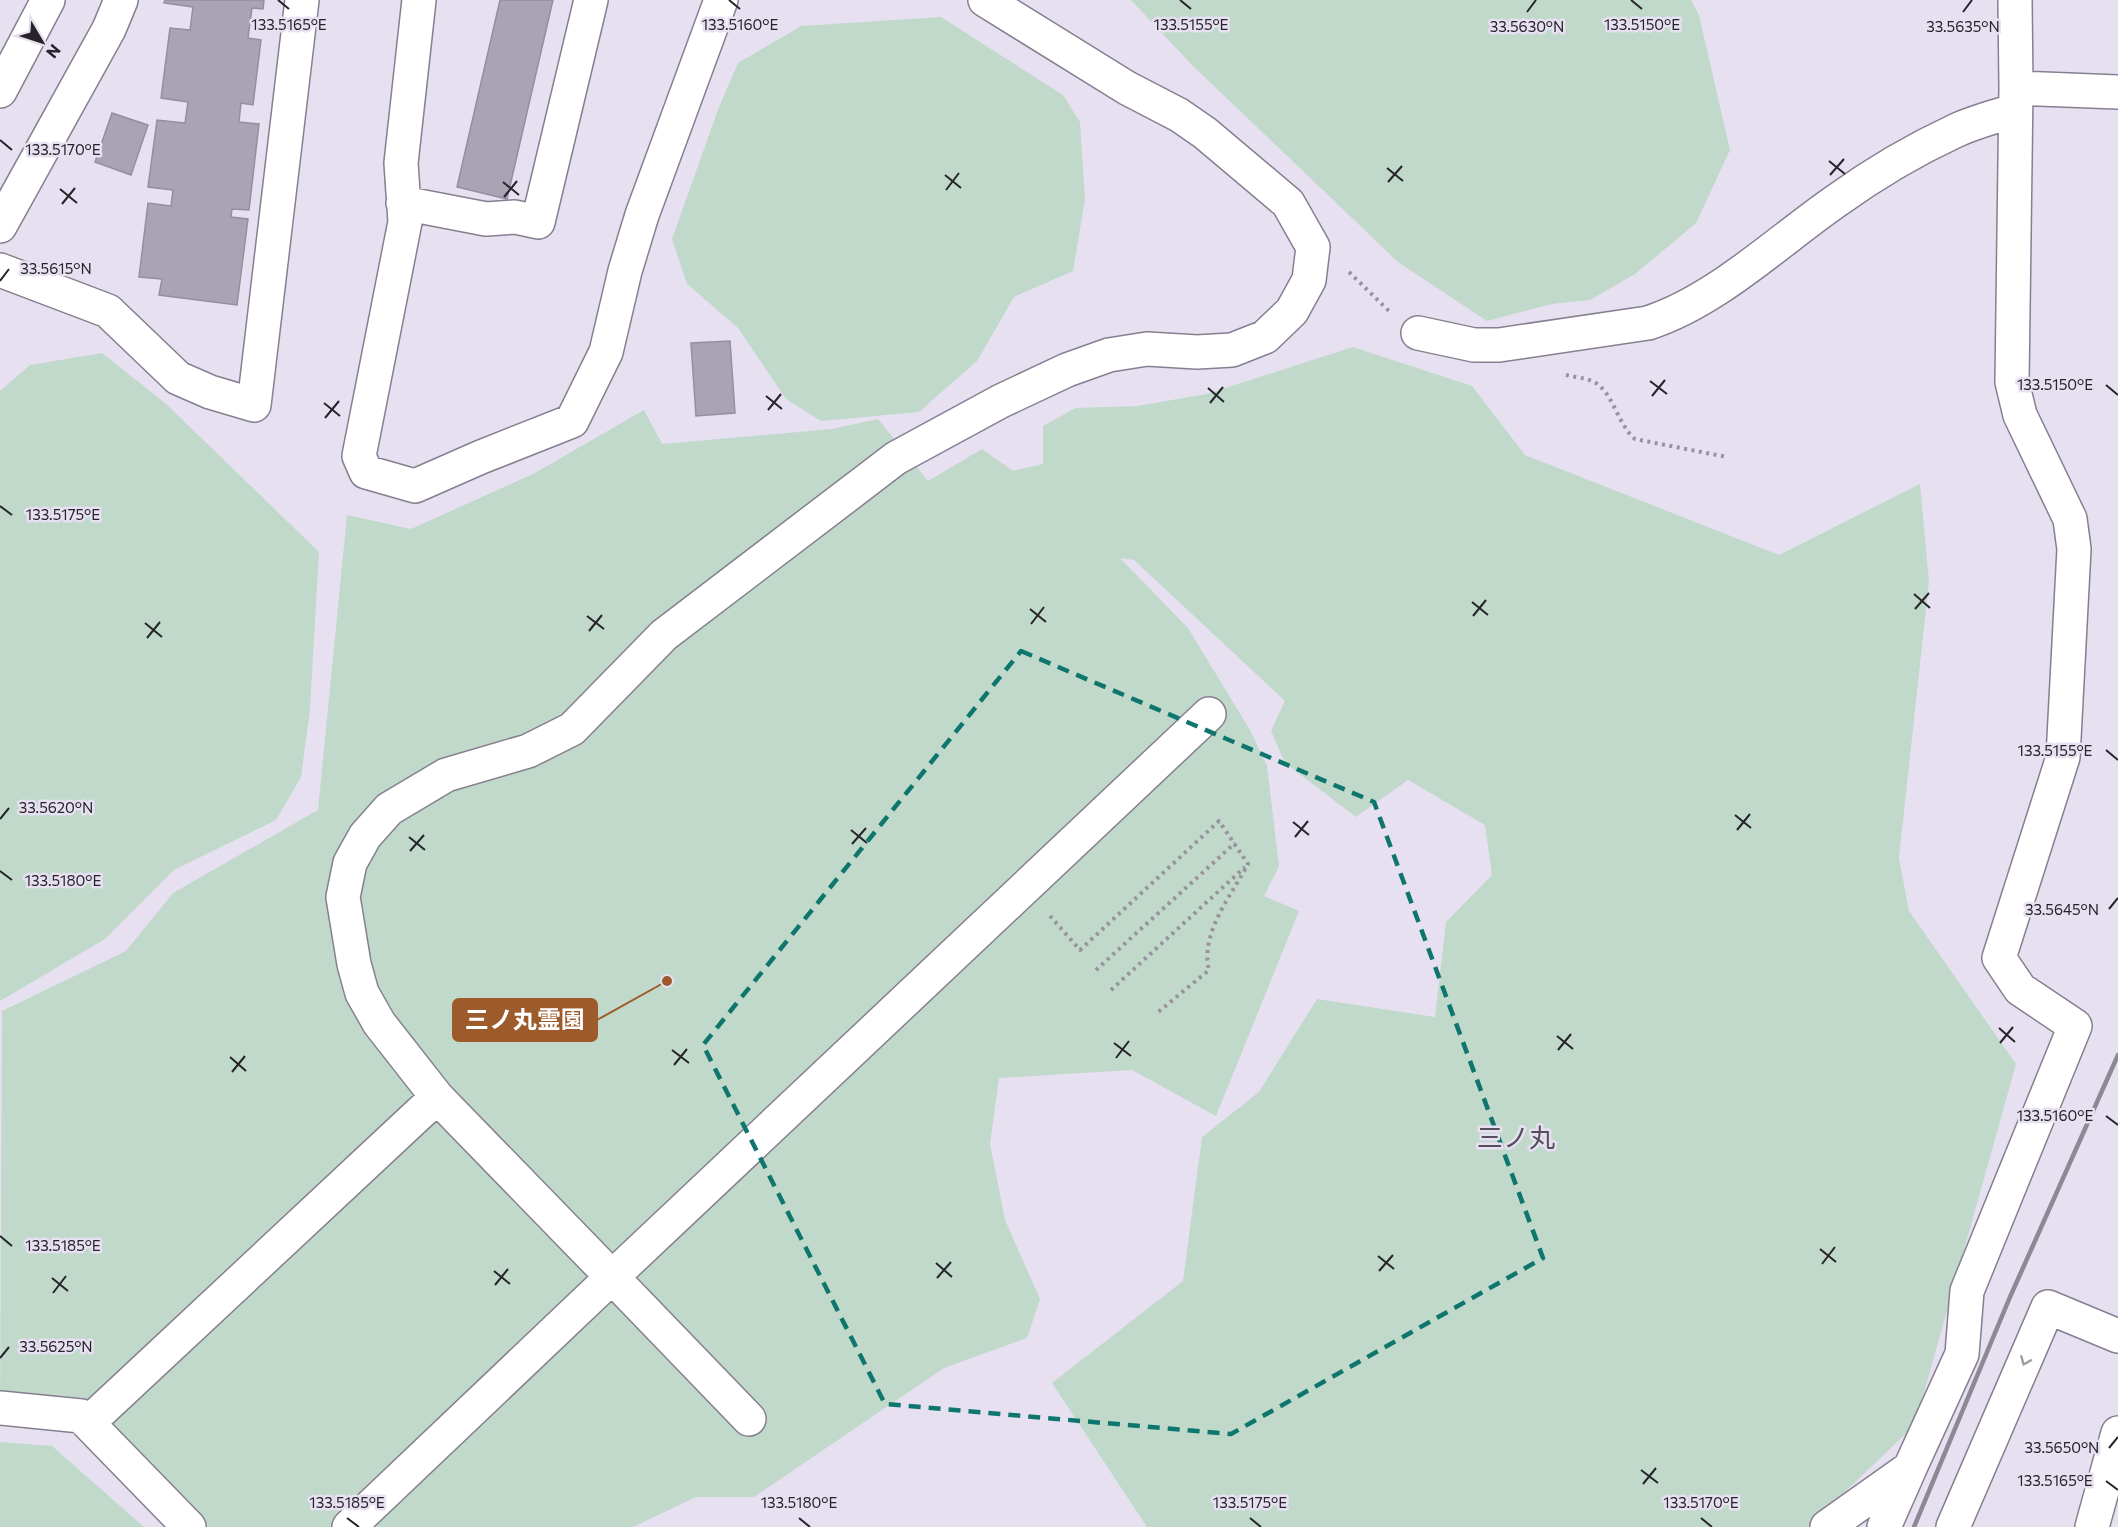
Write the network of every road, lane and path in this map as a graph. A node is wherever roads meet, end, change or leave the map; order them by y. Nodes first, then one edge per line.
1 (48, 0) edge
2 (121, 0) edge
3 (302, 0) edge
4 (419, 0) edge
5 (591, 0) edge
6 (721, 0) edge
7 (985, 0) edge
8 (2014, 0) edge
9 (0, 91) edge
10 (2118, 92) edge
11 (2016, 99) junction
12 (403, 203) junction
13 (0, 226) edge
14 (0, 270) edge
15 (1418, 333) dead end
16 (1560, 373) dead end
17 (1727, 457) dead end
18 (1209, 714) dead end
19 (1235, 843) junction
20 (1248, 864) junction
21 (1057, 908) dead end
22 (1096, 970) dead end
23 (1111, 990) dead end
24 (1157, 1013) dead end
25 (437, 1097) junction
26 (612, 1277) junction
27 (2118, 1336) edge
28 (0, 1408) edge
29 (749, 1419) dead end
30 (88, 1423) junction
31 (2118, 1433) edge
32 (1910, 1468) junction
33 (189, 1527) edge
34 (349, 1527) edge
35 (1827, 1527) edge
36 (1884, 1527) edge
37 (1953, 1527) edge
38 (2092, 1527) edge

1 - 9 street
2 - 13 street
3 - 14 street
4 - 12 street
5 - 12 street
6 - 12 street
7 - 25 street
8 - 11 street
10 - 11 street
11 - 15 street
11 - 32 street
16 - 17 path
18 - 26 street
19 - 20 path
19 - 21 path
19 - 22 path
20 - 23 path
20 - 24 path
25 - 26 street
25 - 30 street
26 - 29 street
26 - 34 street
27 -> 37 street
28 - 30 street
30 - 33 street
31 - 38 street
32 - 35 street
32 - 36 street

